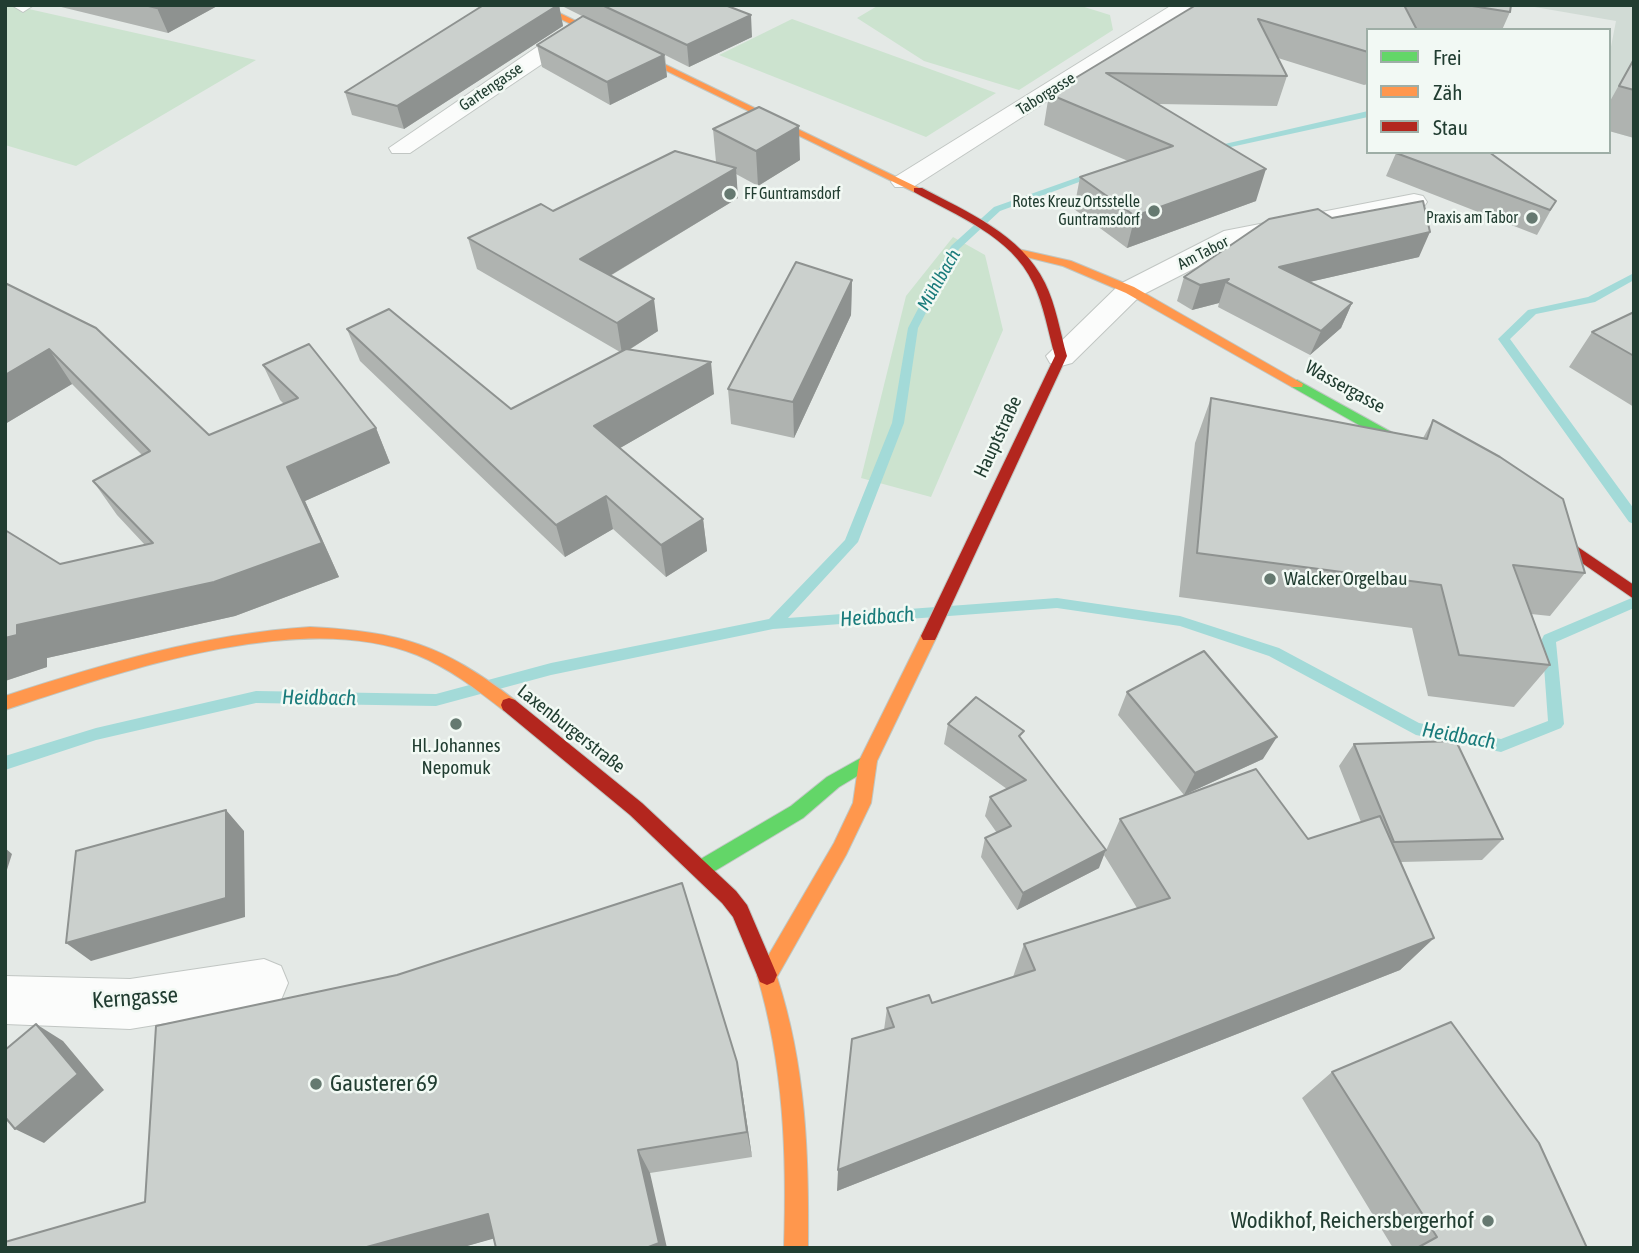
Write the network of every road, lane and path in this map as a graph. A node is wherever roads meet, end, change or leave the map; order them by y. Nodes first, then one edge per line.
1 (536, 5) edge
2 (1187, 5) edge
3 (580, 28) junction
4 (401, 148) dead end
5 (904, 182) junction
6 (1415, 202) edge
7 (1017, 252) junction
8 (1130, 290) junction
9 (1061, 356) junction
10 (1437, 463) edge
11 (1519, 513) edge
12 (1634, 593) edge
13 (5, 703) edge
14 (868, 761) junction
15 (701, 869) junction
16 (767, 976) junction
17 (264, 983) dead end
18 (5, 1000) edge
19 (796, 1248) edge

1 - 3 street
2 - 5 street, Taborgasse
3 - 4 street, Gartengasse
3 - 5 street
5 - 7 street
6 - 8 street, Am Tabor
7 - 8 street, Wassergasse
7 - 9 street
8 - 9 street, Am Tabor
8 - 10 street, Wassergasse
9 - 14 street, Hauptstraße
11 - 12 street
13 - 15 street, Laxenburgerstraße
14 - 15 street
14 - 16 street, Hauptstraße
15 - 16 street, Laxenburgerstraße
16 - 19 street, Laxenburgerstraße
17 - 18 street, Kerngasse

